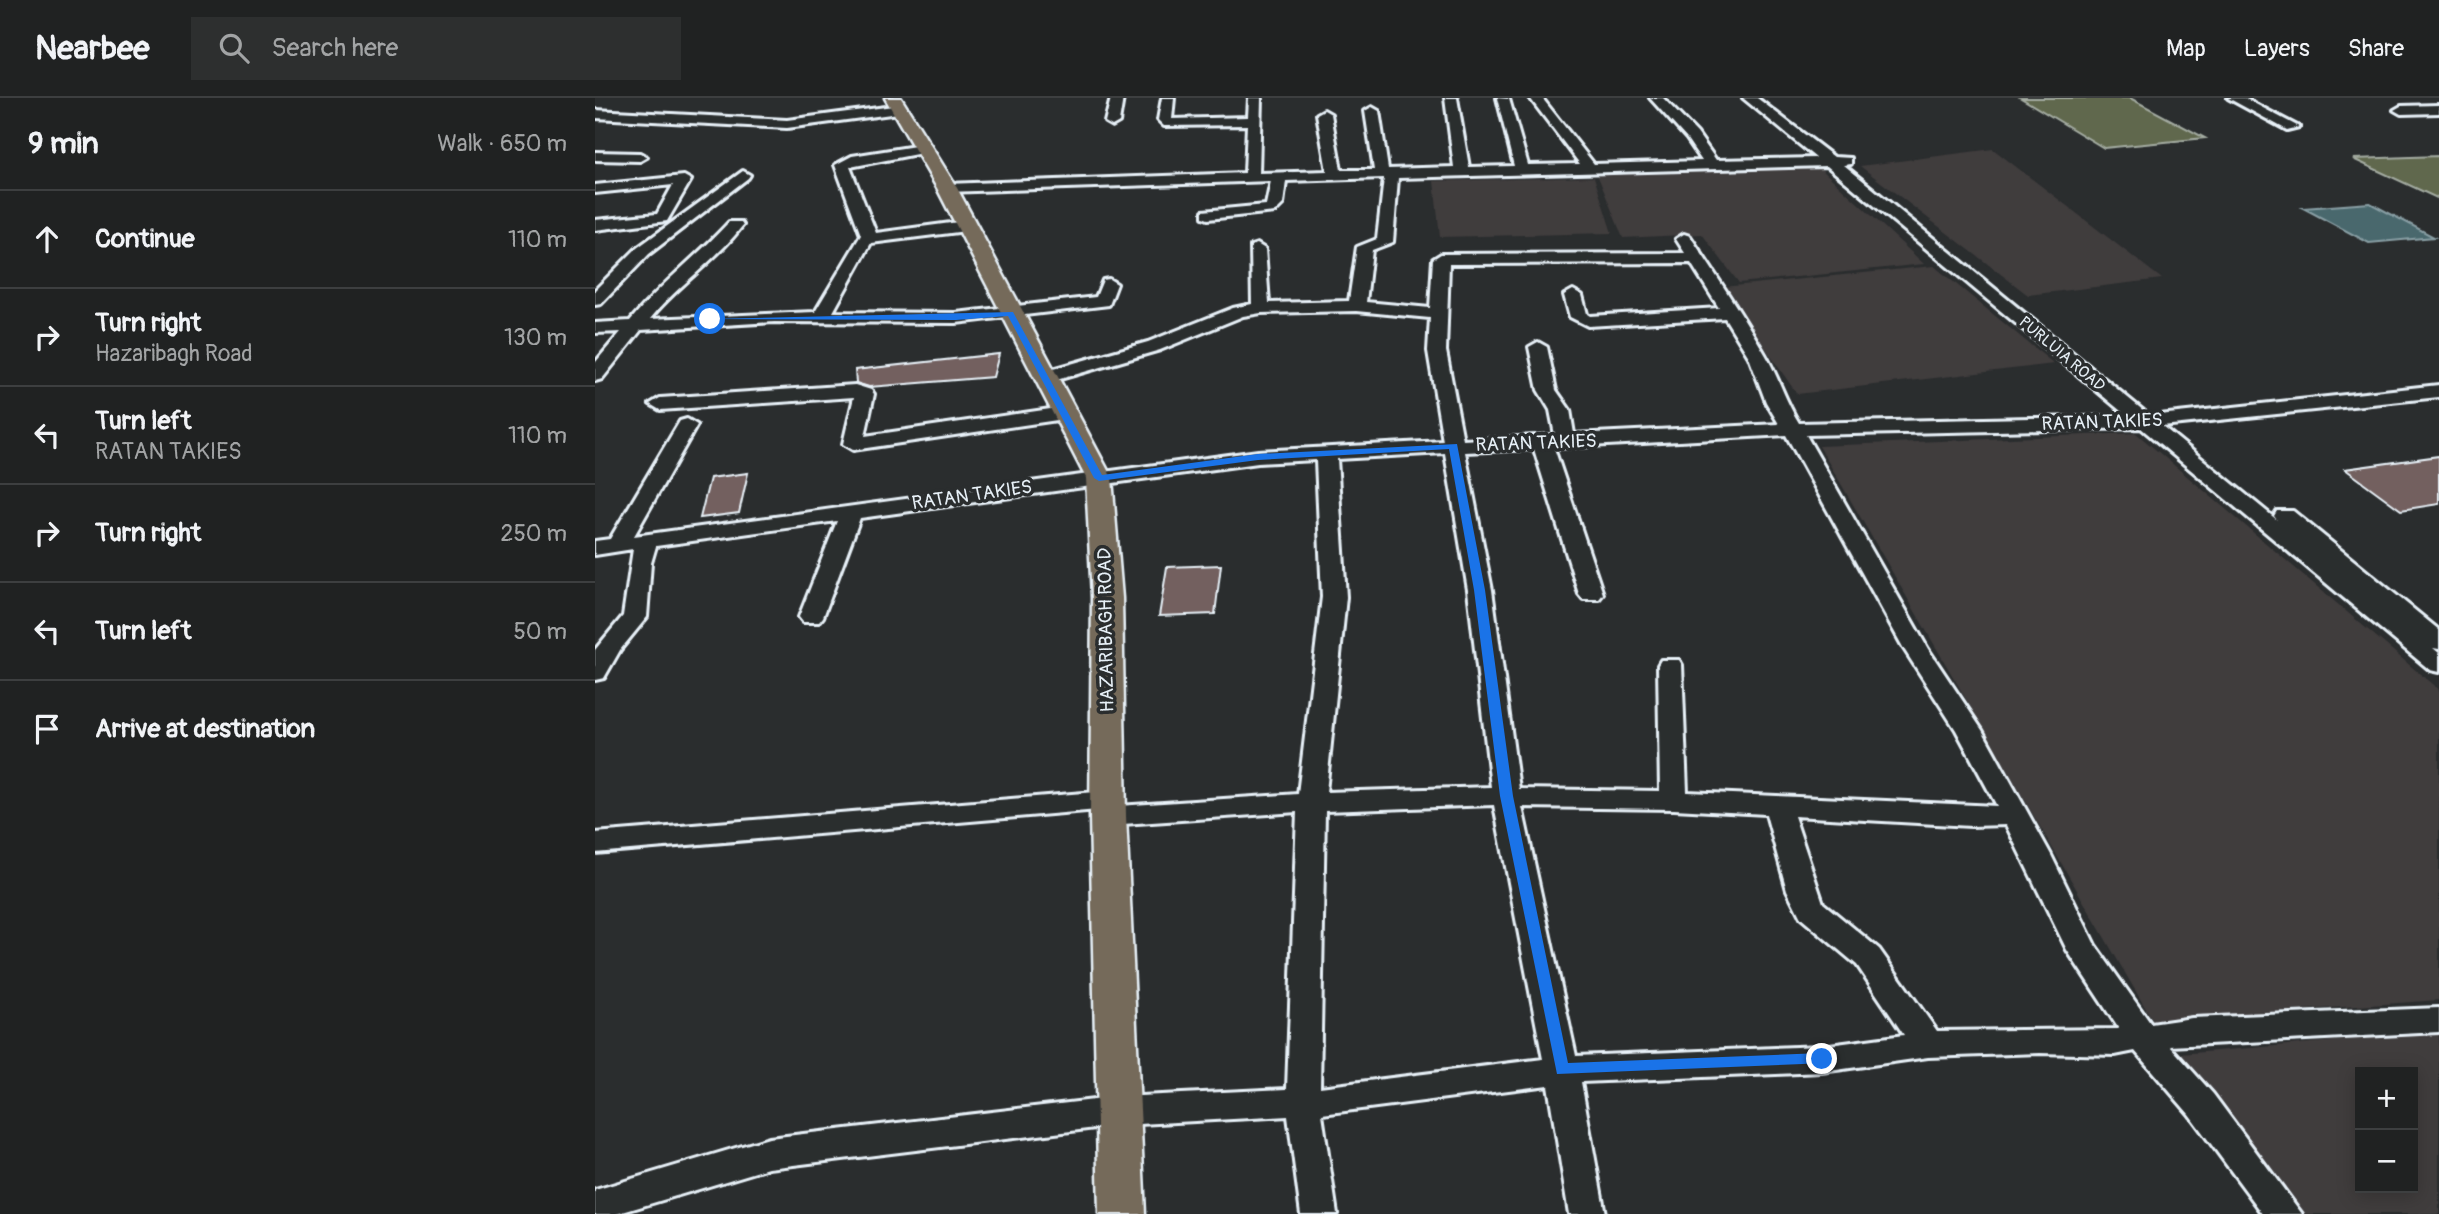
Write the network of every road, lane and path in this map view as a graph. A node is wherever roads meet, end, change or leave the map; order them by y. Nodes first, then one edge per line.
1 (618, 98) edge
2 (1117, 98) edge
3 (1168, 98) edge
4 (1255, 98) edge
5 (1451, 98) edge
6 (1656, 98) edge
7 (1749, 98) edge
8 (1766, 98) edge
9 (2234, 98) edge
10 (1503, 99) edge
11 (1537, 99) edge
12 (648, 100) dead end
13 (897, 104) edge
14 (2439, 109) edge
15 (2401, 110) dead end
16 (1372, 111) dead end
17 (595, 113) edge
18 (621, 114) junction
19 (1324, 114) dead end
20 (1255, 121) junction
21 (1112, 122) dead end
22 (2293, 127) dead end
23 (922, 149) junction
24 (595, 156) edge
25 (640, 157) dead end
26 (1838, 161) junction
27 (1711, 163) junction
28 (1589, 166) junction
29 (1522, 169) junction
30 (1462, 170) junction
31 (1387, 174) junction
32 (743, 175) dead end
33 (1335, 175) junction
34 (1252, 177) junction
35 (1279, 177) junction
36 (947, 188) junction
37 (595, 189) edge
38 (1208, 214) dead end
39 (595, 225) edge
40 (735, 225) dead end
41 (966, 226) junction
42 (870, 237) junction
43 (1684, 239) dead end
44 (1257, 249) dead end
45 (1697, 258) junction
46 (1109, 284) dead end
47 (1573, 295) dead end
48 (595, 300) edge
49 (1356, 306) junction
50 (1261, 308) junction
51 (1728, 313) junction
52 (1010, 314) junction
53 (1437, 314) junction
54 (824, 317) junction
55 (635, 324) junction
56 (595, 328) edge
57 (1538, 347) dead end
58 (595, 375) edge
59 (1046, 377) junction
60 (2439, 391) edge
61 (660, 404) dead end
62 (1064, 413) junction
63 (2167, 420) junction
64 (2145, 422) junction
65 (687, 425) dead end
66 (1792, 429) junction
67 (1542, 443) junction
68 (1566, 443) junction
69 (1453, 446) junction
70 (1326, 453) junction
71 (1099, 478) junction
72 (852, 511) junction
73 (647, 539) junction
74 (618, 544) junction
75 (595, 548) edge
76 (1591, 594) dead end
77 (811, 617) dead end
78 (2439, 642) edge
79 (1670, 665) dead end
80 (2439, 665) edge
81 (595, 673) edge
82 (1506, 796) junction
83 (1674, 800) junction
84 (1311, 802) junction
85 (1777, 806) junction
86 (1108, 808) junction
87 (2013, 815) junction
88 (595, 843) edge
89 (2439, 1020) edge
90 (2143, 1038) junction
91 (1927, 1044) junction
92 (1562, 1070) junction
93 (1303, 1102) junction
94 (1120, 1111) junction
95 (595, 1205) edge
96 (1122, 1214) edge
97 (1319, 1214) edge
98 (1587, 1214) edge
99 (2284, 1214) edge

1 - 17 street
2 - 21 street
3 - 20 street
4 - 20 street
5 - 30 street
6 - 27 street
7 - 26 street, PURLUIA ROAD
8 - 26 street, PURLUIA ROAD
9 - 22 street
10 - 29 street
11 - 28 street
12 - 18 street
13 - 18 street
13 - 23 main road, HAZARIBAGH ROAD
14 - 15 street
16 - 31 street
17 - 18 street
19 - 33 street
20 - 34 street
23 - 36 main road, HAZARIBAGH ROAD
23 - 42 street
24 - 25 street
26 - 27 street
26 - 63 street, PURLUIA ROAD
26 - 64 street, PURLUIA ROAD
27 - 28 street
28 - 29 street
29 - 30 street
30 - 31 street
31 - 33 street
31 - 49 street
32 - 48 street
33 - 35 street
34 - 35 street
34 - 36 street
35 - 38 street
36 - 41 main road, HAZARIBAGH ROAD
37 - 39 street
40 - 55 street
41 - 42 street
41 - 52 main road, HAZARIBAGH ROAD
42 - 54 street
43 - 45 street
44 - 50 street
45 - 51 street
45 - 53 street
46 - 52 street
47 - 51 street
49 - 50 street
49 - 53 street
50 - 59 street
51 - 66 street
52 - 54 street
52 - 59 main road, HAZARIBAGH ROAD
53 - 69 street
54 - 55 street
55 - 56 street
55 - 58 street
57 - 68 street
59 - 62 main road, HAZARIBAGH ROAD
60 - 63 street, RATAN TAKIES
61 - 62 street
62 - 71 main road, HAZARIBAGH ROAD
63 - 64 street, RATAN TAKIES
63 - 78 street, PURLUIA ROAD
64 - 66 street, RATAN TAKIES
64 - 80 street, PURLUIA ROAD
65 - 74 street
66 - 68 street, RATAN TAKIES
66 - 87 street
67 - 68 street, RATAN TAKIES
67 - 69 street, RATAN TAKIES
67 - 76 street
69 - 70 street, RATAN TAKIES
69 - 82 street
70 - 71 street, RATAN TAKIES
70 - 84 street
71 - 72 street, RATAN TAKIES
71 - 86 main road, HAZARIBAGH ROAD
72 - 73 street, RATAN TAKIES
72 - 77 street
73 - 74 street, RATAN TAKIES
73 - 81 street
74 - 75 street, RATAN TAKIES
79 - 83 street
82 - 83 street
82 - 84 street
82 - 92 street
83 - 85 street
84 - 86 street
84 - 93 street
85 - 87 street
85 - 91 street
86 - 88 street
86 - 94 main road, HAZARIBAGH ROAD
87 - 90 street
89 - 90 street
90 - 91 street
90 - 99 street
91 - 92 street
92 - 93 street
92 - 98 street
93 - 94 street
93 - 97 street
94 - 95 street
94 - 96 main road, HAZARIBAGH ROAD

